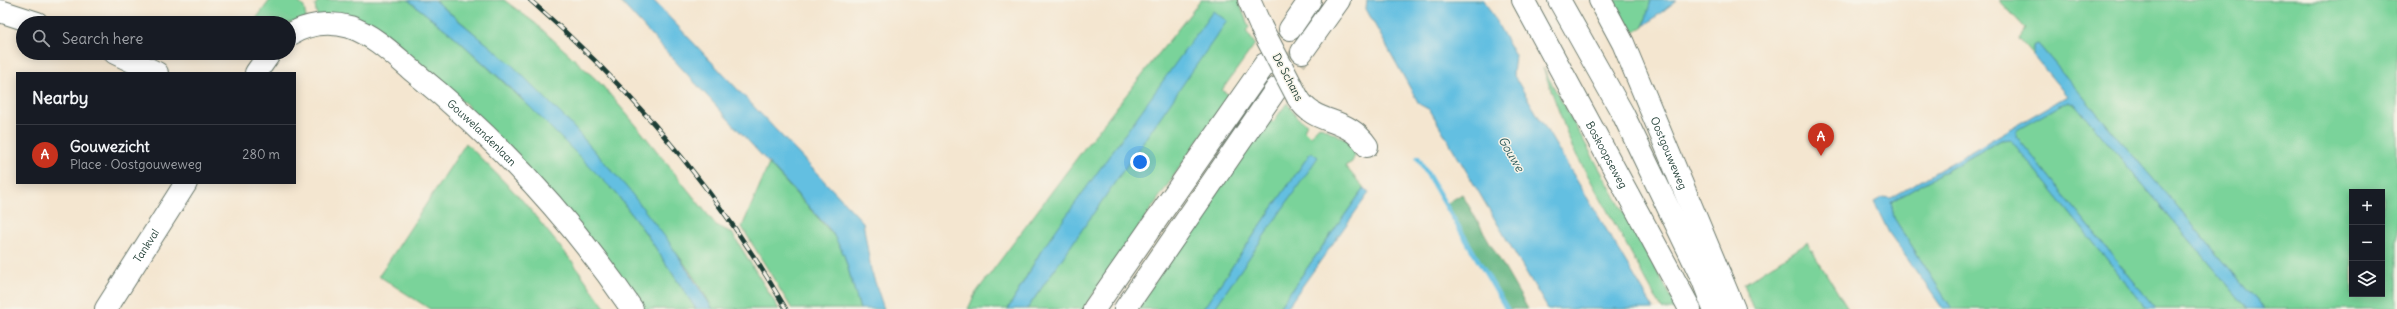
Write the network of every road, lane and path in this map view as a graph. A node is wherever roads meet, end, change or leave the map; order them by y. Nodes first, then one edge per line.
1 (1249, 0) edge
2 (1310, 0) edge
3 (1339, 0) edge
4 (1523, 0) edge
5 (1559, 0) edge
6 (1576, 0) edge
7 (1600, 0) edge
8 (0, 11) edge
9 (16, 16) edge
10 (1574, 24) junction
11 (1290, 29) dead end
12 (296, 32) edge
13 (1302, 52) tunnel mouth
14 (130, 60) edge
15 (265, 60) edge
16 (1265, 64) dead end
17 (155, 72) edge
18 (257, 72) edge
19 (1277, 88) tunnel mouth
20 (1367, 146) dead end
21 (185, 184) edge
22 (106, 309) edge
23 (632, 309) edge
24 (1094, 309) edge
25 (1125, 309) edge
26 (1690, 309) edge
27 (1714, 309) edge
28 (1734, 309) edge

1 - 20 main road, De Schans, bridge
2 - 11 main road
3 - 13 main road
4 - 26 main road, Boskoopseweg
5 - 10 main road
6 - 10 main road
7 - 28 main road, Oostgouweweg
8 - 9 main road
10 - 27 main road
12 - 23 main road, Gouwelandenlaan
14 - 17 main road
15 - 18 main road
16 - 24 main road
19 - 25 main road
21 - 22 main road, Tankval

